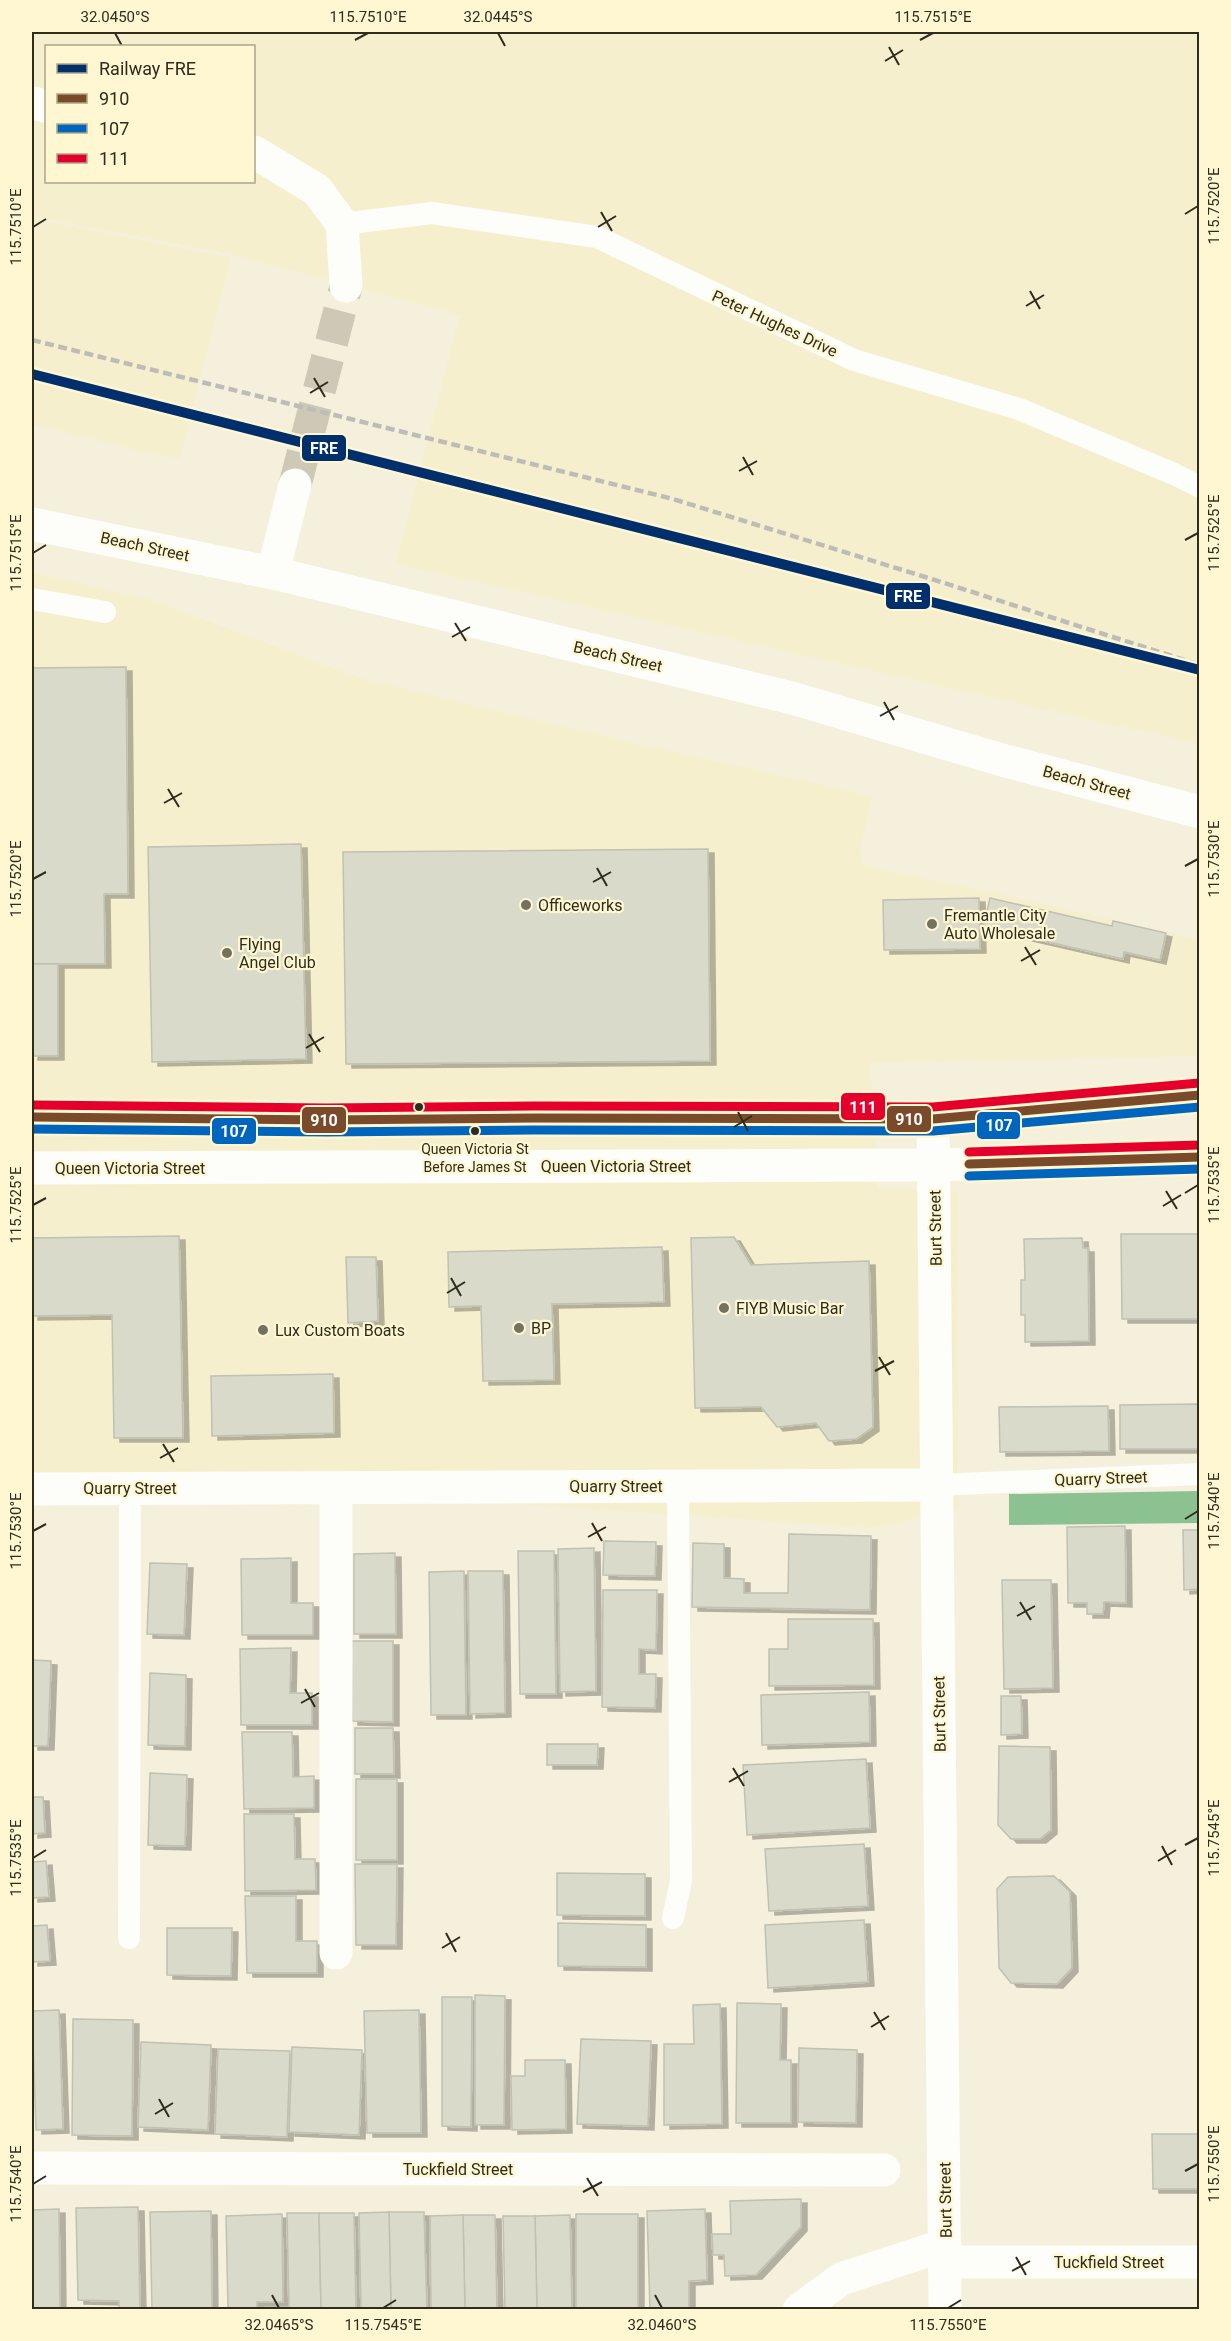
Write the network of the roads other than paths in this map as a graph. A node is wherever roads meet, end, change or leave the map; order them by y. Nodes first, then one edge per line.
1 (255, 153) edge
2 (342, 224) junction
3 (346, 286) tunnel mouth
4 (295, 485) tunnel mouth
5 (1200, 488) edge
6 (32, 524) edge
7 (273, 573) junction
8 (32, 599) edge
9 (105, 612) dead end
10 (1200, 812) edge
11 (1200, 1095) edge
12 (32, 1117) edge
13 (933, 1119) junction
14 (1200, 1157) edge
15 (934, 1165) junction
16 (32, 1168) edge
17 (1200, 1474) edge
18 (937, 1485) junction
19 (678, 1486) junction
20 (130, 1488) junction
21 (336, 1488) junction
22 (32, 1489) edge
23 (673, 1918) dead end
24 (129, 1938) dead end
25 (336, 1953) dead end
26 (32, 2168) edge
27 (884, 2170) dead end
28 (946, 2254) junction
29 (1200, 2262) edge
30 (799, 2310) edge
31 (945, 2310) edge

1 - 2 street
2 - 3 street
2 - 5 lane, Peter Hughes Drive
4 - 7 street
6 - 7 street, Beach Street
7 - 10 street, Beach Street
8 - 9 lane
11 - 13 street
12 - 13 street
13 - 15 street, Burt Street
14 - 15 street, Queen Victoria Street
15 - 16 street, Queen Victoria Street
15 - 18 street, Burt Street
17 - 18 lane, Quarry Street
18 - 19 street, Quarry Street
18 - 28 street, Burt Street
19 - 21 street, Quarry Street
19 - 23 lane
20 - 21 street, Quarry Street
20 - 22 street, Quarry Street
20 - 24 lane
21 - 25 street
26 - 27 street, Tuckfield Street
28 - 29 street, Tuckfield Street
28 - 30 street, Tuckfield Street
28 - 31 street, Burt Street

